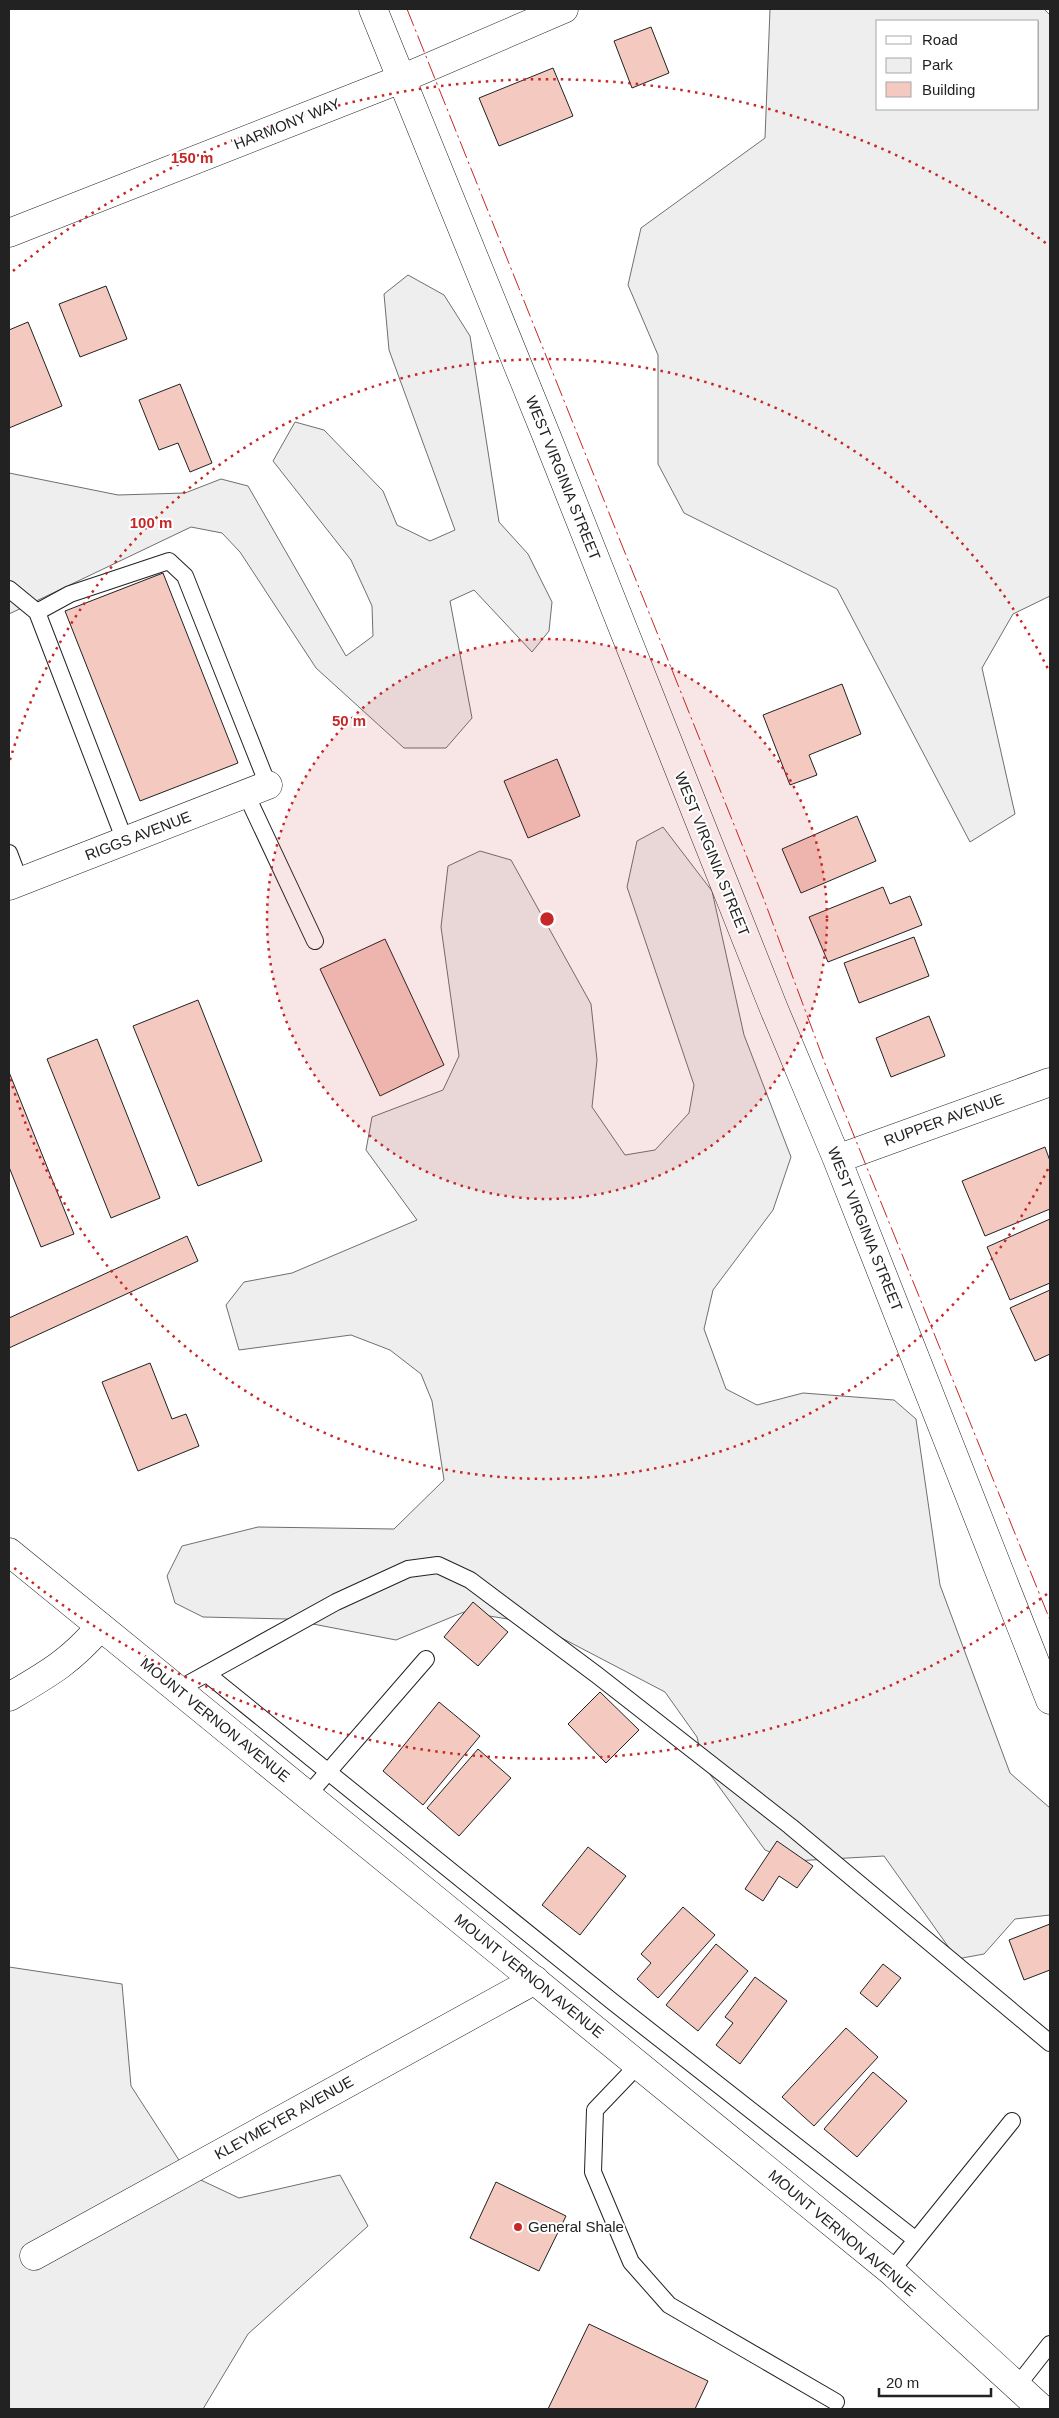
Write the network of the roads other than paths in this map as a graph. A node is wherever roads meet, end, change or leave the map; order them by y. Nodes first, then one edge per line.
1 (373, 9) edge
2 (564, 9) edge
3 (401, 79) junction
4 (9, 233) edge
5 (9, 589) edge
6 (37, 612) junction
7 (257, 790) junction
8 (125, 840) junction
9 (9, 853) edge
10 (14, 884) edge
11 (315, 941) dead end
12 (1050, 1082) edge
13 (838, 1159) junction
14 (9, 1552) edge
15 (100, 1627) junction
16 (426, 1659) dead end
17 (207, 1674) junction
18 (177, 1690) junction
19 (9, 1697) edge
20 (1050, 1700) edge
21 (328, 1773) junction
22 (308, 1796) junction
23 (535, 1980) junction
24 (1050, 2043) edge
25 (638, 2065) junction
26 (1012, 2121) dead end
27 (916, 2240) junction
28 (34, 2256) dead end
29 (891, 2271) junction
30 (1050, 2344) edge
31 (1017, 2386) junction
32 (836, 2402) dead end
33 (1042, 2409) edge

1 - 3 street, WEST VIRGINIA STREET
2 - 3 street, HARMONY WAY
3 - 4 street, HARMONY WAY
3 - 13 street, WEST VIRGINIA STREET
5 - 6 lane
6 - 7 lane
6 - 8 lane
7 - 8 street, RIGGS AVENUE
7 - 11 lane
8 - 10 street, RIGGS AVENUE
9 - 10 lane
12 - 13 street, RUPPER AVENUE
13 - 20 street, WEST VIRGINIA STREET
14 - 15 street, MOUNT VERNON AVENUE
15 - 18 street, MOUNT VERNON AVENUE
15 - 19 street
16 - 21 lane
17 - 18 lane
17 - 21 lane
17 - 24 lane
18 - 22 street, MOUNT VERNON AVENUE
21 - 22 lane
21 - 27 lane
22 - 23 street, MOUNT VERNON AVENUE
23 - 25 street, MOUNT VERNON AVENUE
23 - 28 street, KLEYMEYER AVENUE
25 - 29 street, MOUNT VERNON AVENUE
25 - 32 lane
26 - 27 lane
27 - 29 lane
29 - 31 street, MOUNT VERNON AVENUE
30 - 31 lane
31 - 33 street, MOUNT VERNON AVENUE

